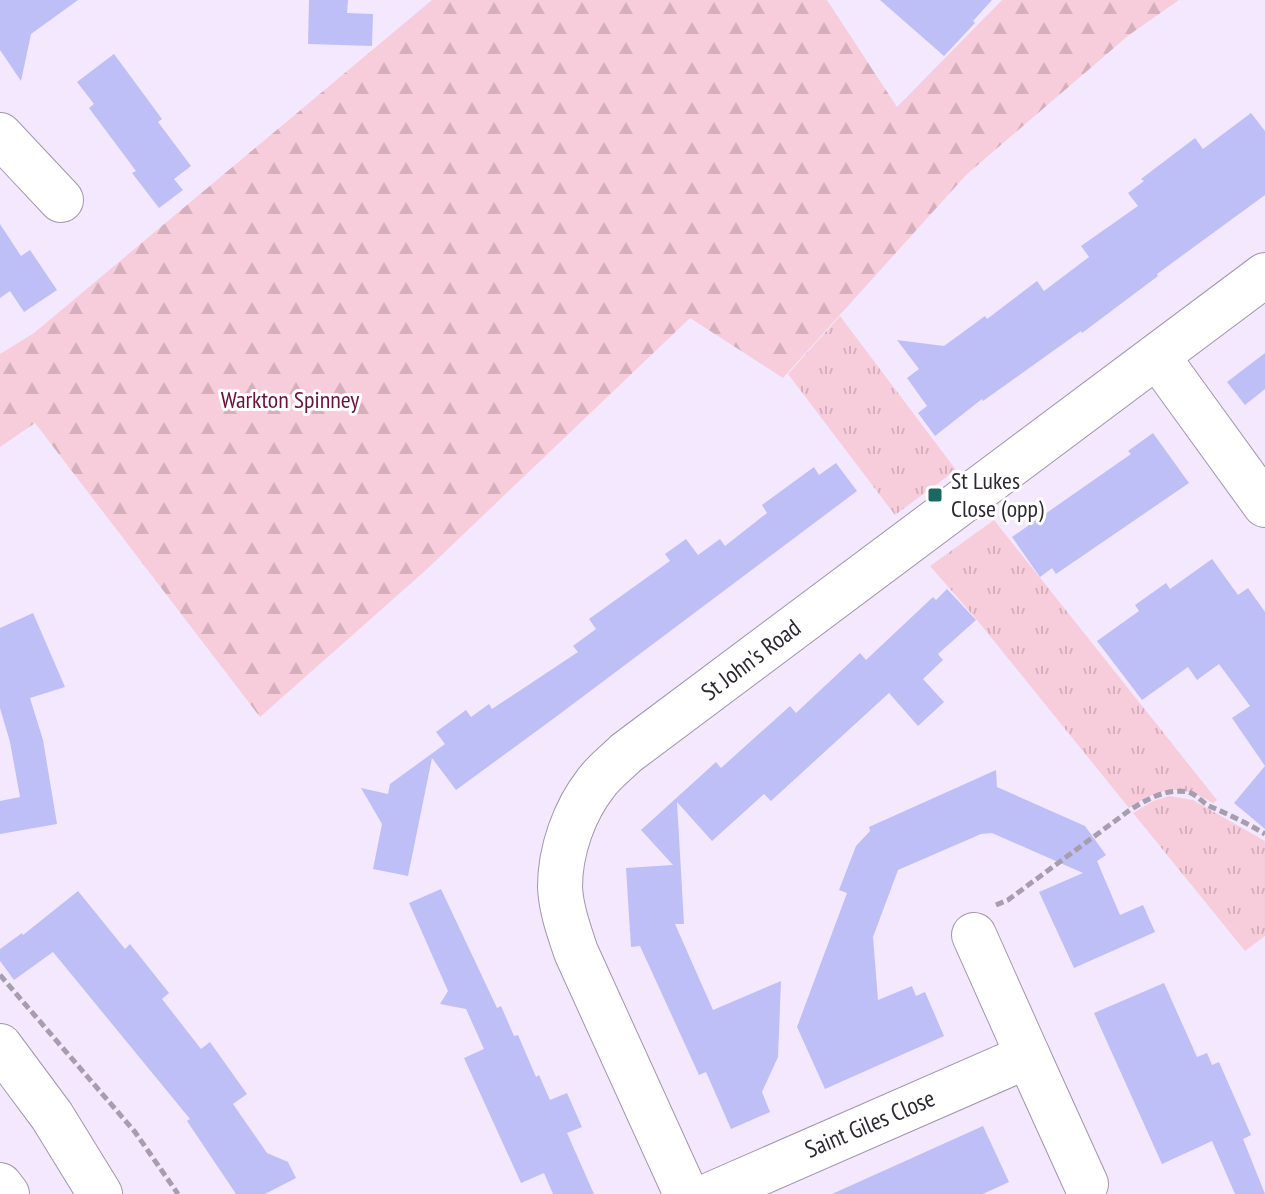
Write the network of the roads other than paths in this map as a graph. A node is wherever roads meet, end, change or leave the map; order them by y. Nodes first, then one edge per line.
1 (0, 135) edge
2 (61, 200) dead end
3 (1265, 275) edge
4 (1157, 356) junction
5 (1265, 505) edge
6 (982, 921) road end
7 (0, 1046) edge
8 (1028, 1056) junction
9 (1086, 1184) dead end
10 (0, 1185) edge
11 (7, 1194) edge
12 (100, 1194) edge
13 (686, 1194) edge
14 (712, 1194) edge

1 - 2 street
3 - 4 street, St John's Road
4 - 5 street
4 - 13 street, St John's Road
6 - 8 street
7 - 12 street
8 - 9 street
8 - 14 street, Saint Giles Close
10 - 11 street

